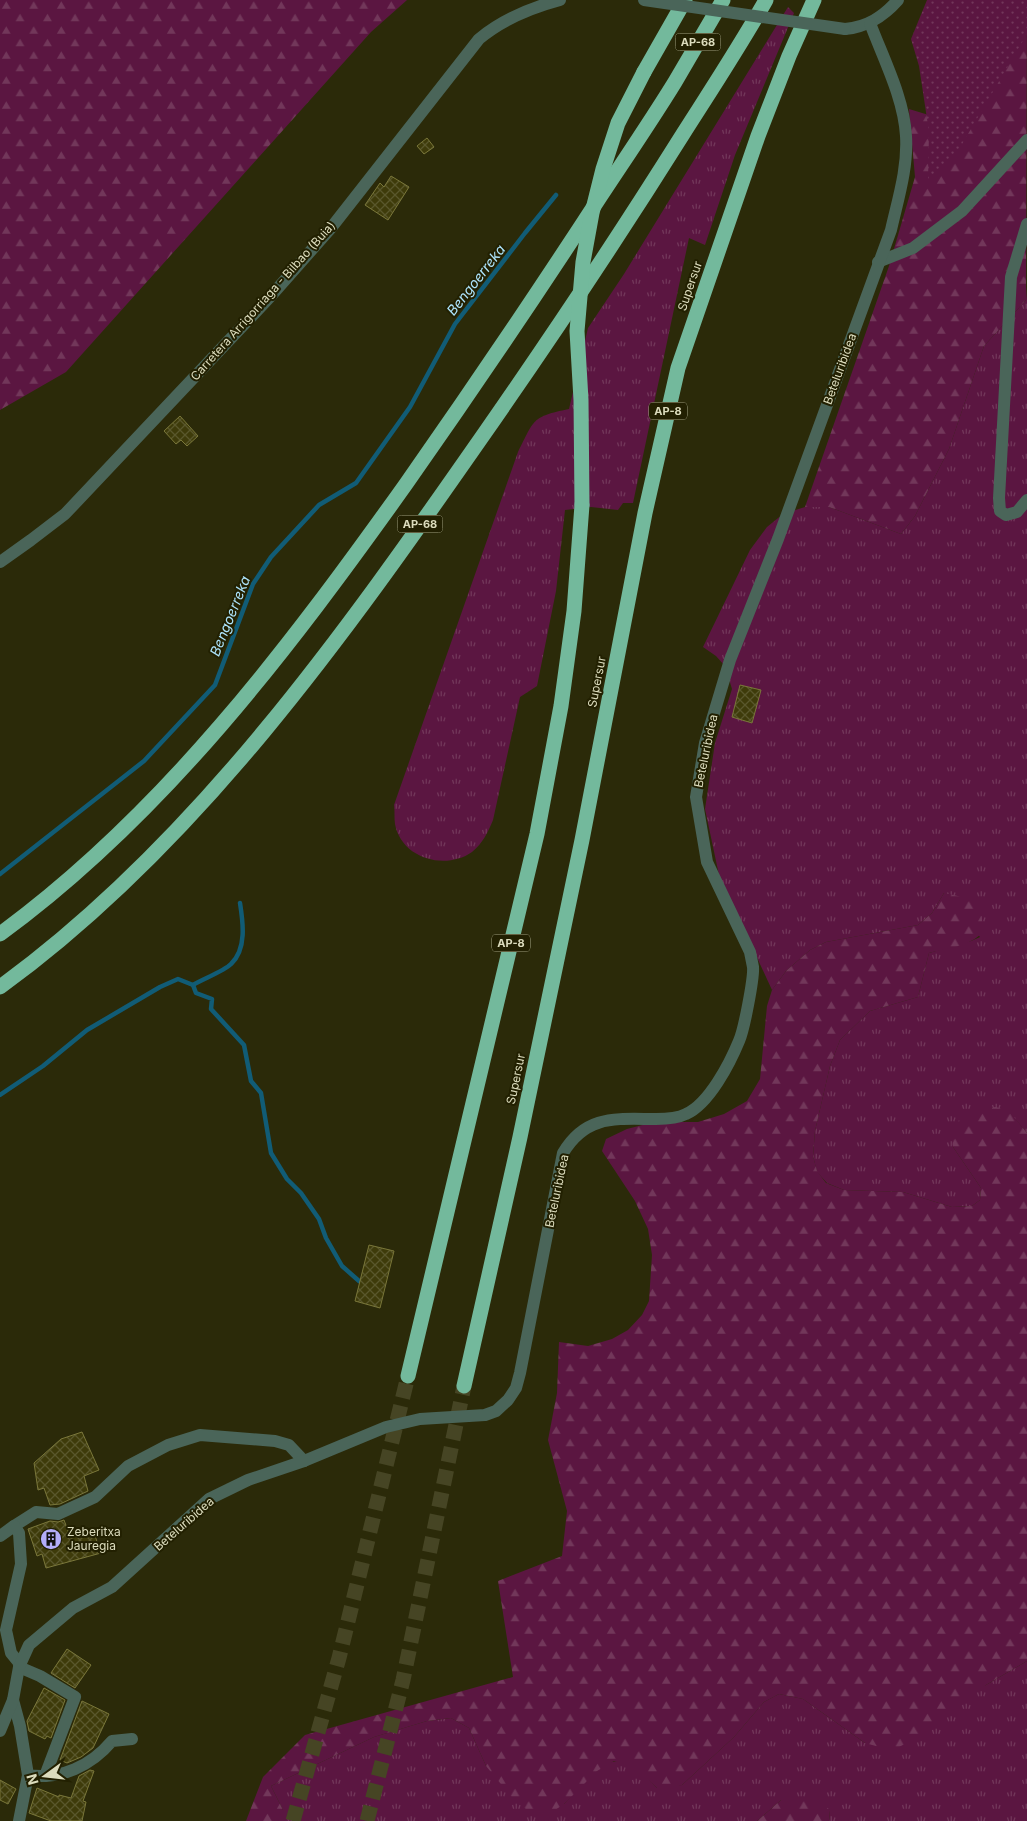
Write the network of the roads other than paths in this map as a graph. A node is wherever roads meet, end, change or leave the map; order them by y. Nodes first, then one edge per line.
1 (560, 0) edge
2 (644, 0) edge
3 (685, 0) edge
4 (723, 0) edge
5 (766, 0) edge
6 (814, 0) edge
7 (898, 0) edge
8 (528, 6) edge
9 (870, 23) junction
10 (1027, 140) edge
11 (1027, 224) edge
12 (878, 262) junction
13 (1027, 500) edge
14 (0, 562) edge
15 (0, 934) edge
16 (0, 987) edge
17 (408, 1376) tunnel mouth
18 (464, 1386) tunnel mouth
19 (304, 1461) junction
20 (14, 1526) junction
21 (0, 1536) edge
22 (20, 1666) junction
23 (13, 1700) junction
24 (0, 1731) edge
25 (132, 1739) dead end
26 (28, 1775) junction
27 (45, 1776) junction
28 (19, 1821) edge

1 - 8 street, Carretera Arrigorriaga - Bilbao (Buia)
2 - 9 street, bridge
3 - 17 highway, AP-8, bridge
4 - 15 highway, AP-68
5 - 16 highway, AP-68
6 - 18 highway, Supersur / AP-8
7 - 9 street
8 - 14 street, Carretera Arrigorriaga - Bilbao (Buia)
9 - 12 street, Beteluribidea
10 - 12 street
11 - 13 street
12 - 19 street, Beteluribidea
19 - 20 street
19 - 22 street, Beteluribidea
20 - 21 street
20 - 22 street
22 - 23 street, Beteluribidea
22 - 27 street
23 - 24 street
23 - 26 street
25 - 27 street
26 - 27 street
26 - 28 street

